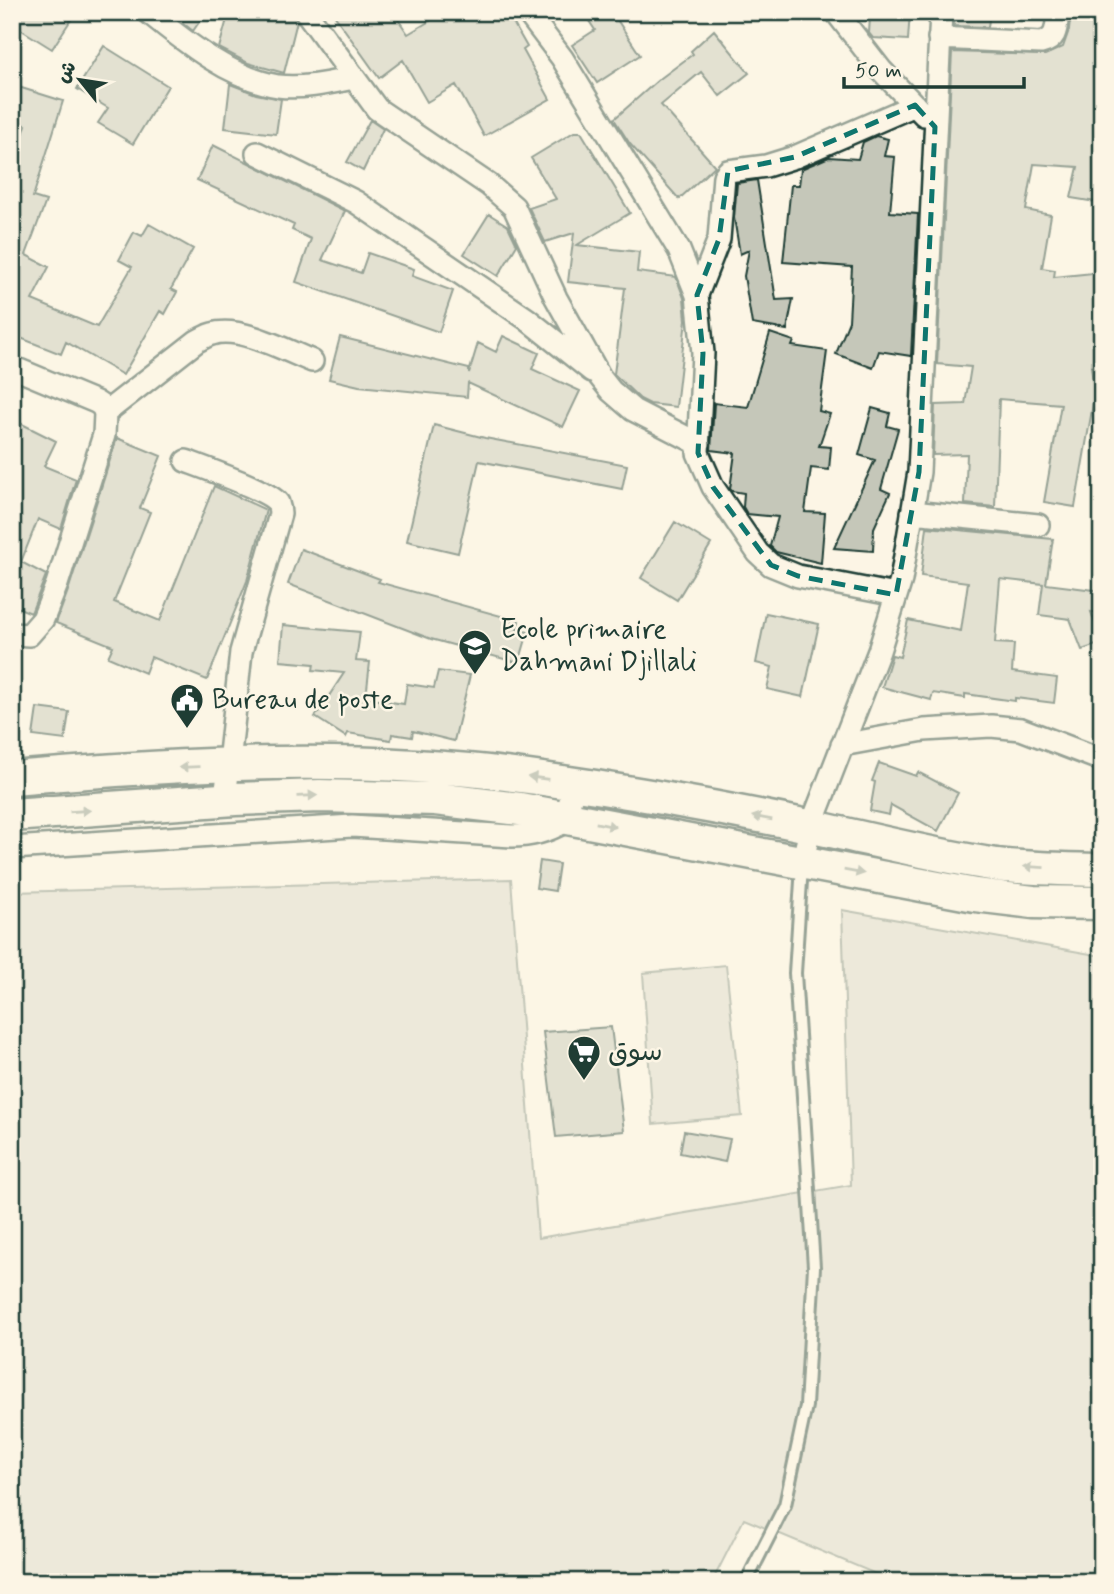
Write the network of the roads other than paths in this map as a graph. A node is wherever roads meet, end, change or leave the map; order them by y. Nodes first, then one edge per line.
1 (148, 12) edge
2 (306, 12) edge
3 (527, 12) edge
4 (836, 12) edge
5 (940, 12) edge
6 (1058, 12) edge
7 (939, 37) junction
8 (353, 78) junction
9 (915, 105) junction
10 (935, 127) junction
11 (257, 153) dead end
12 (697, 295) junction
13 (312, 361) dead end
14 (12, 367) edge
15 (600, 377) junction
16 (105, 413) junction
17 (699, 444) junction
18 (186, 461) dead end
19 (912, 512) junction
20 (1038, 525) dead end
21 (896, 595) junction
22 (12, 634) edge
23 (842, 745) junction
24 (1102, 760) edge
25 (228, 765) junction
26 (12, 778) edge
27 (575, 784) junction
28 (225, 800) junction
29 (12, 815) edge
30 (567, 817) junction
31 (811, 827) junction
32 (12, 848) edge
33 (802, 863) junction
34 (1102, 870) edge
35 (1102, 903) edge
36 (746, 1582) edge

1 - 8 street
2 - 8 street
3 - 12 street
4 - 9 street
5 - 7 street
6 - 7 street
7 - 10 street
8 - 15 street
9 - 10 street
9 - 12 street
10 - 19 street
11 - 15 street
12 - 17 street
13 - 16 street
14 - 16 street
15 - 17 street
16 - 22 street
17 - 21 street
18 - 25 street
19 - 20 street
19 - 21 street
21 - 23 street
23 - 24 street
23 - 31 street
25 -> 26 main road
27 -> 25 main road
25 - 28 street
27 - 30 street
31 -> 27 main road
29 -> 28 main road
28 -> 30 main road
30 - 32 street
30 -> 33 main road
31 - 33 street
34 -> 31 main road
33 -> 35 main road
33 - 36 lane

